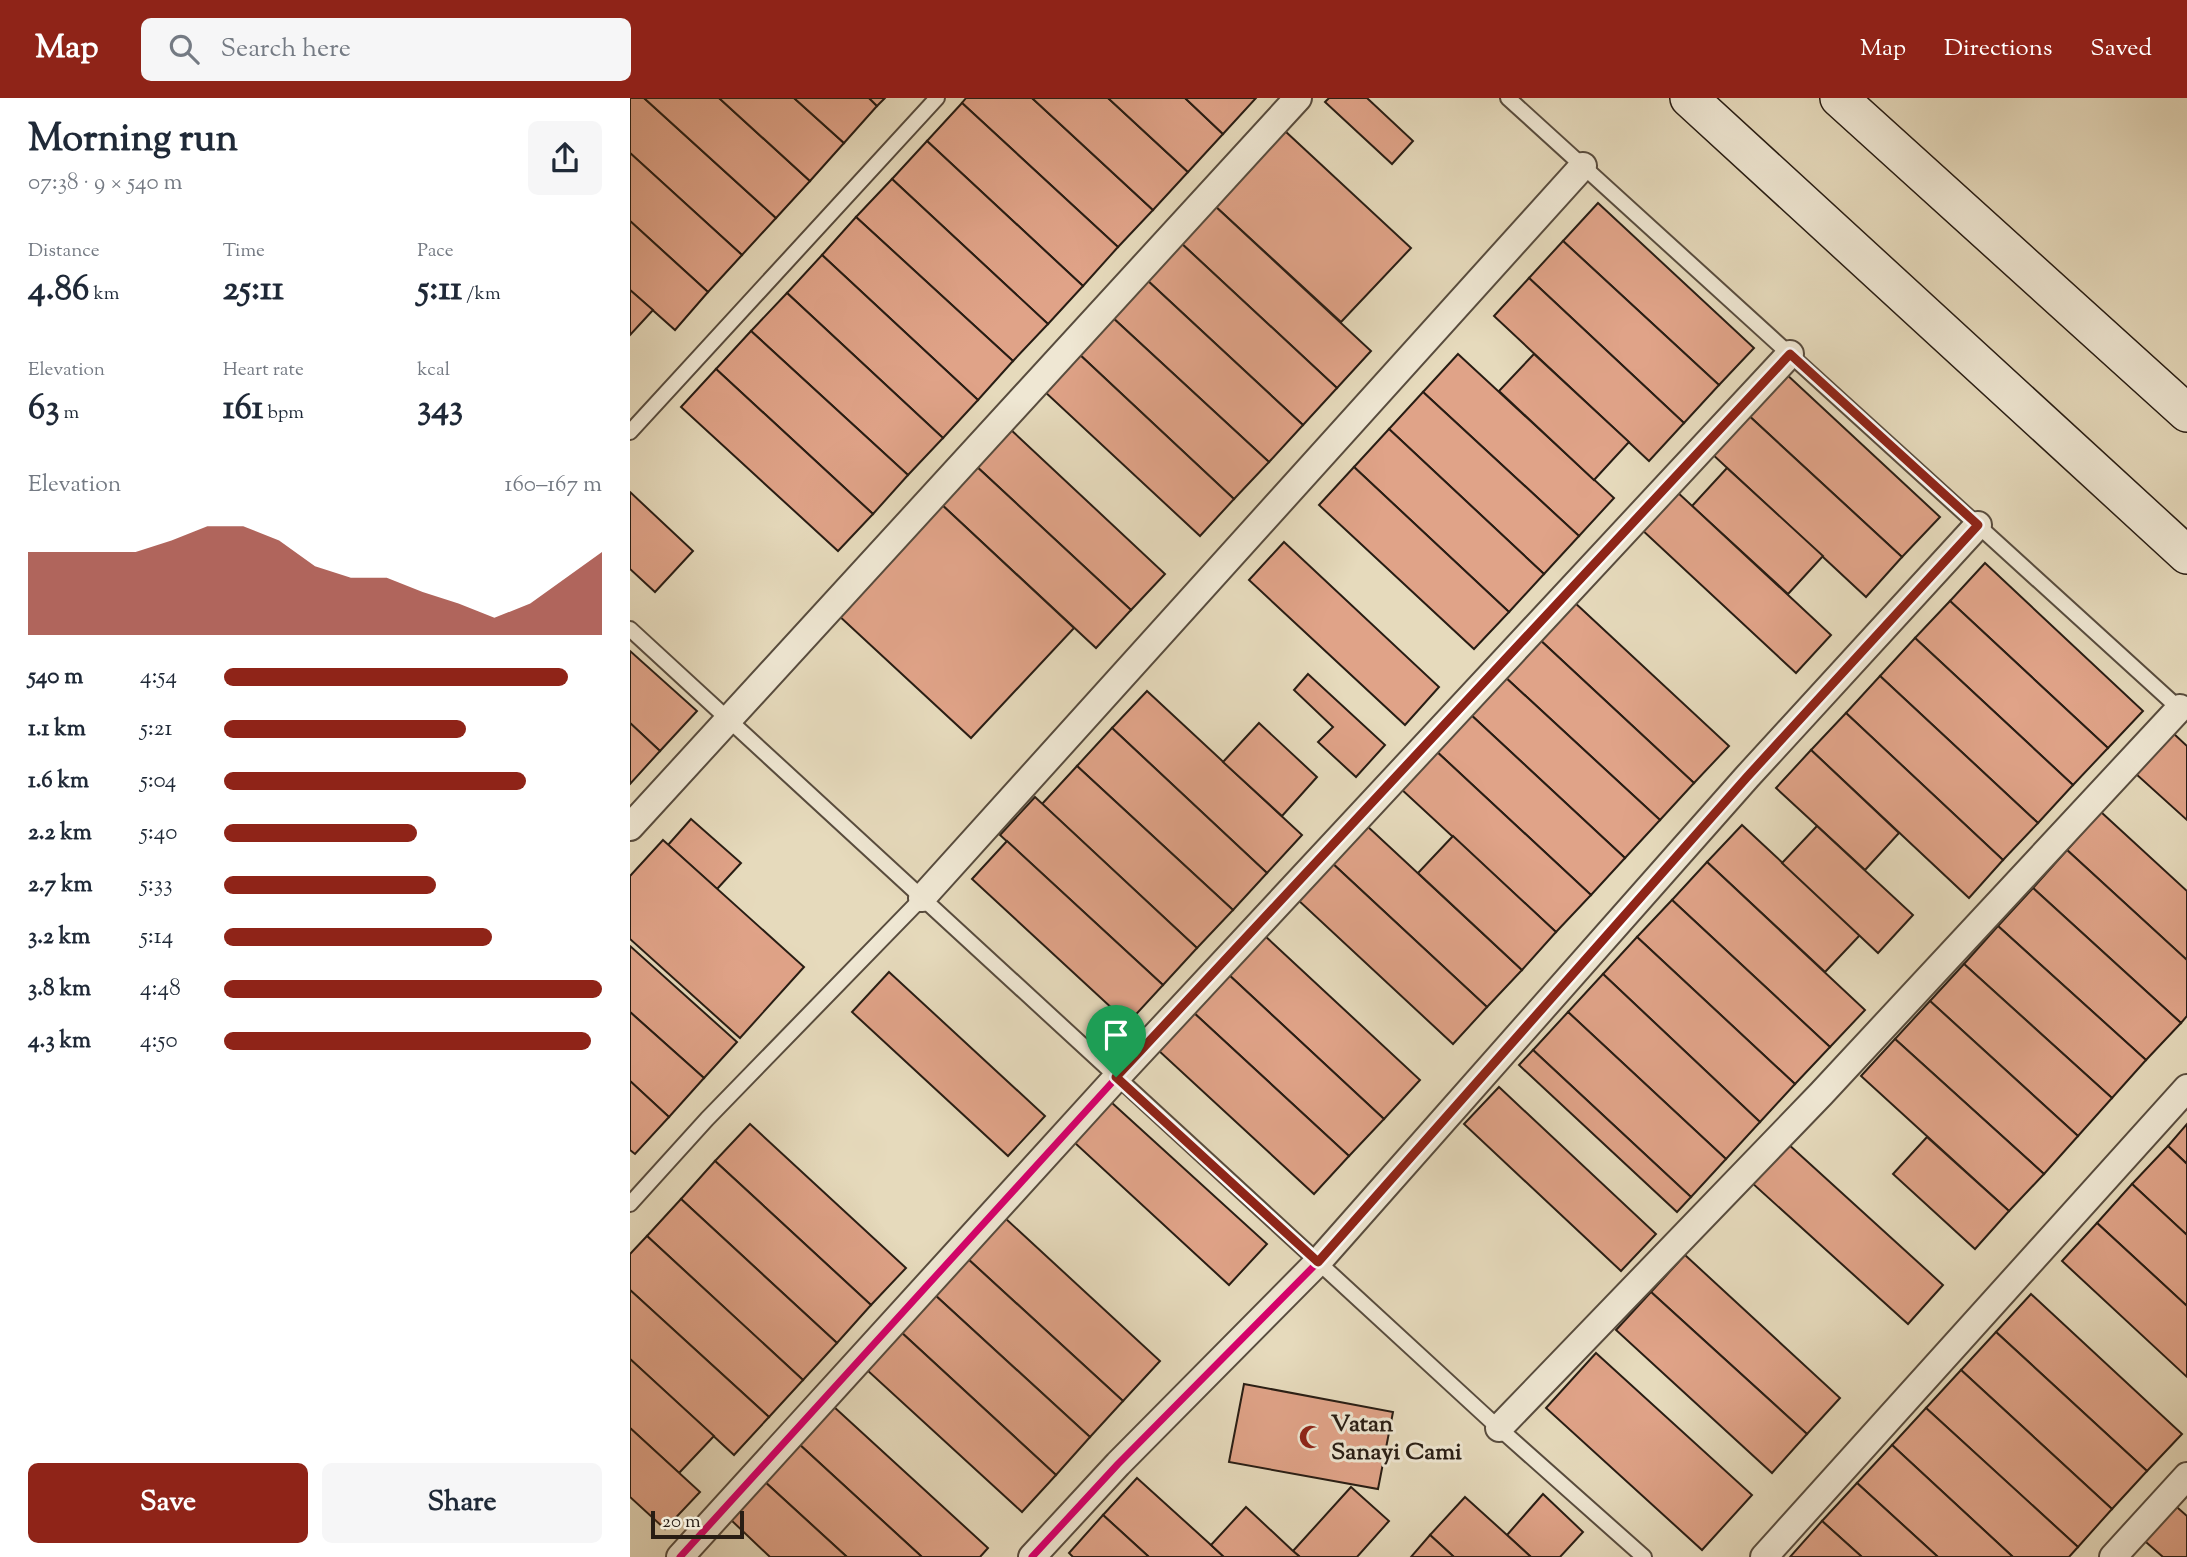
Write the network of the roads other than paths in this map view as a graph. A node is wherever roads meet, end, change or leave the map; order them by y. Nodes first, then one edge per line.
1 (937, 98) edge
2 (1298, 98) edge
3 (1508, 98) edge
4 (1689, 98) edge
5 (1839, 98) edge
6 (1583, 166) junction
7 (1790, 354) junction
8 (2187, 413) edge
9 (630, 432) edge
10 (1978, 525) junction
11 (2187, 555) edge
12 (630, 629) edge
13 (2183, 712) edge
14 (728, 719) junction
15 (630, 827) edge
16 (922, 898) junction
17 (1116, 1077) junction
18 (2187, 1088) edge
19 (630, 1204) edge
20 (1318, 1262) junction
21 (1499, 1428) junction
22 (2187, 1476) edge
23 (680, 1557) edge
24 (1032, 1557) edge
25 (1644, 1557) edge
26 (1764, 1557) edge
27 (2113, 1557) edge

1 - 9 lane
2 - 14 street
3 - 6 lane
4 - 11 main road
5 - 8 main road
6 - 7 lane
6 - 16 street
7 - 10 lane
7 - 17 street
10 - 13 lane
10 - 20 street
12 - 14 lane
13 - 21 street
14 - 15 street
14 - 16 lane
16 - 17 lane
16 - 19 lane
17 - 20 lane
17 - 23 street
18 - 26 street
20 - 21 lane
20 - 24 street
21 - 25 lane
22 - 27 street

